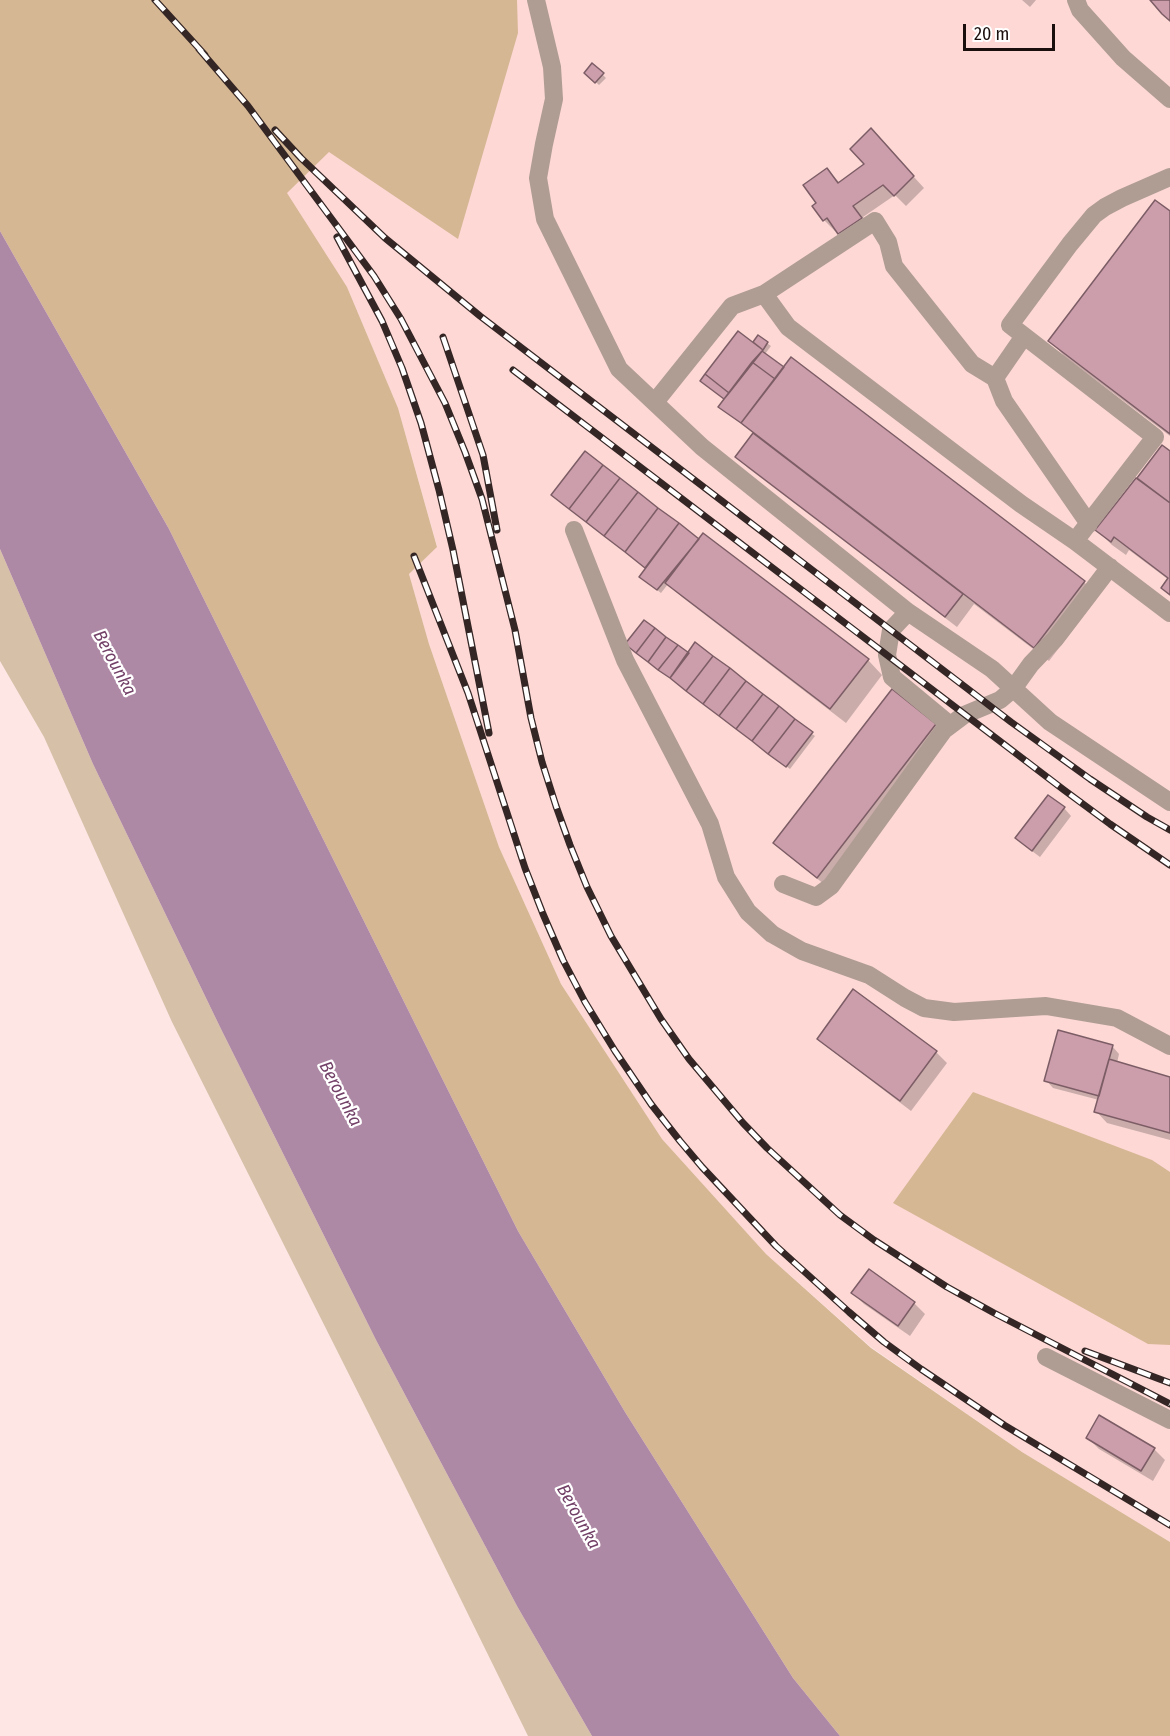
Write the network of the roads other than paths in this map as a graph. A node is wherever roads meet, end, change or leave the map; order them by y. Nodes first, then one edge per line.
1 (536, 0) edge
2 (1076, 0) edge
3 (1170, 99) edge
4 (1170, 177) edge
5 (764, 294) junction
6 (1024, 336) junction
7 (995, 378) junction
8 (655, 402) junction
9 (1089, 524) junction
10 (574, 530) dead end
11 (1075, 541) junction
12 (1110, 567) junction
13 (908, 612) junction
14 (1170, 614) edge
15 (1013, 689) junction
16 (950, 725) junction
17 (1170, 802) edge
18 (783, 884) dead end
19 (1170, 1046) edge
20 (1046, 1357) dead end
21 (1170, 1420) edge

1 - 8 lane
2 - 3 lane
4 - 6 lane
5 - 7 lane
5 - 8 lane
5 - 11 lane
6 - 7 lane
6 - 9 lane
7 - 9 lane
8 - 13 lane
9 - 11 lane
10 - 19 lane
11 - 12 lane
12 - 14 lane
12 - 15 lane
13 - 15 lane
13 - 16 lane
15 - 16 lane
15 - 17 lane
16 - 18 lane
20 - 21 lane

